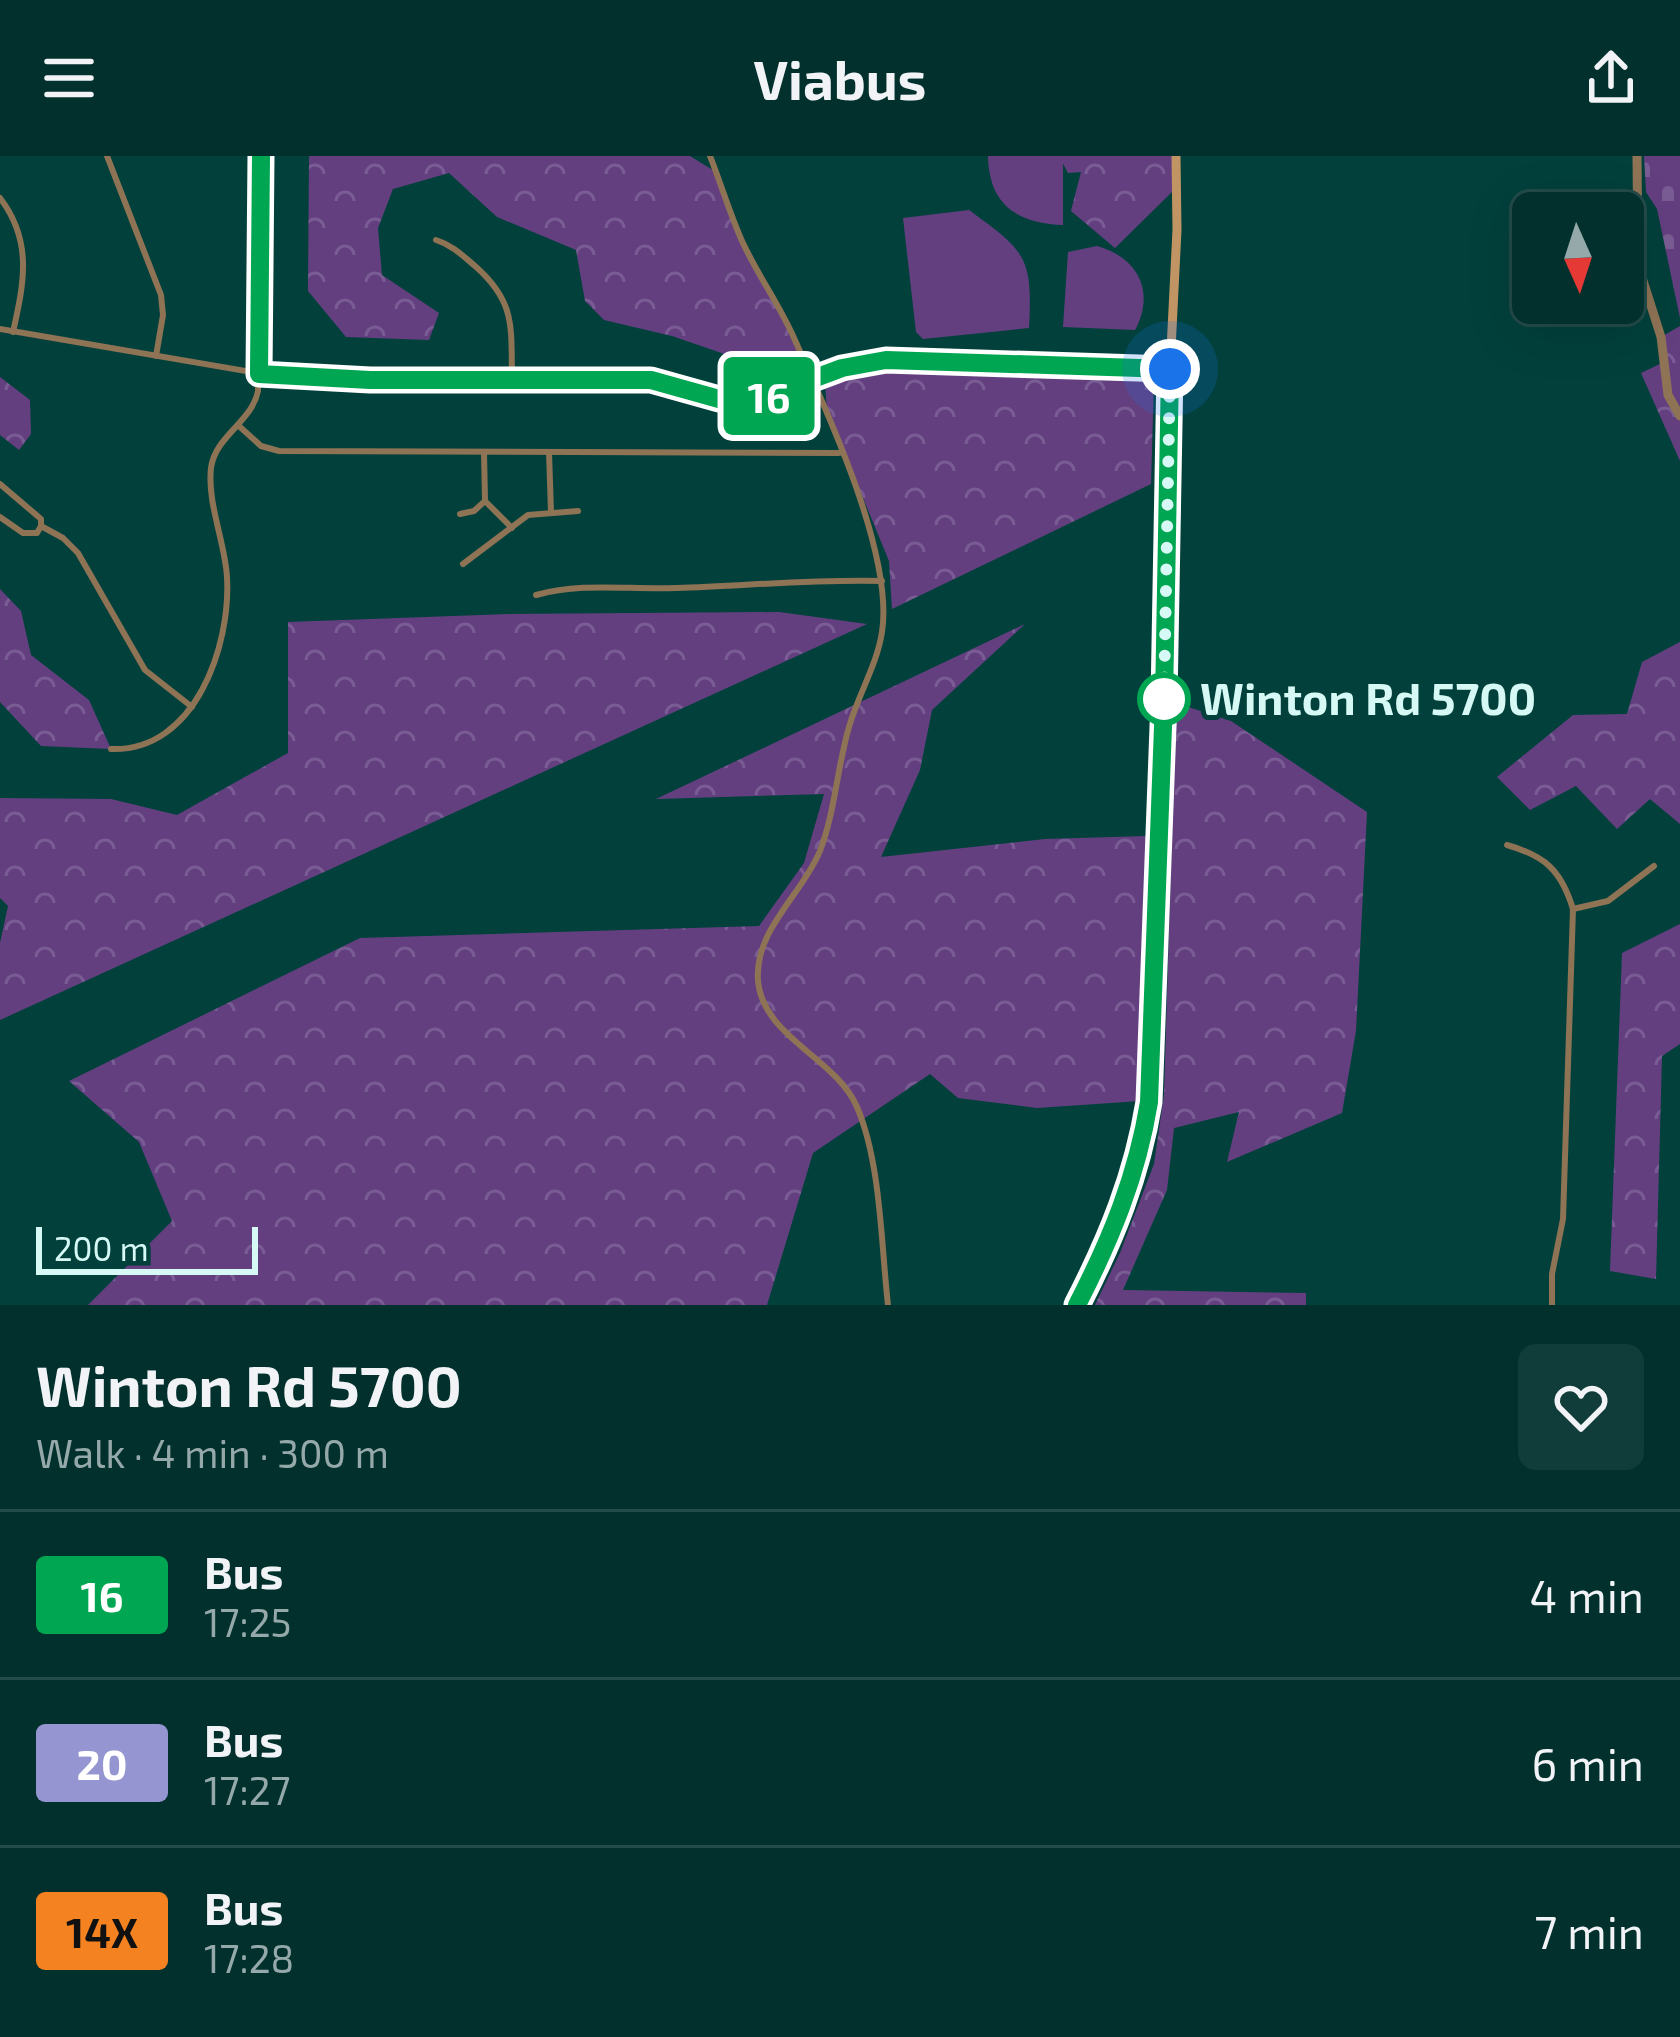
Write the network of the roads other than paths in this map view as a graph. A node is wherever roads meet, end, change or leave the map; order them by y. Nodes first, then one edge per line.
1 (107, 156) edge
2 (261, 156) edge
3 (710, 156) edge
4 (1176, 156) edge
5 (1637, 156) edge
6 (0, 199) edge
7 (436, 240) dead end
8 (0, 329) edge
9 (13, 332) junction
10 (156, 356) junction
11 (1170, 369) junction
12 (259, 374) junction
13 (512, 378) junction
14 (810, 380) junction
15 (1680, 416) edge
16 (239, 426) junction
17 (484, 452) junction
18 (549, 452) junction
19 (840, 453) junction
20 (0, 484) edge
21 (484, 501) junction
22 (578, 511) dead end
23 (551, 512) junction
24 (460, 514) dead end
25 (0, 517) edge
26 (41, 526) junction
27 (512, 528) junction
28 (463, 564) dead end
29 (882, 581) junction
30 (536, 595) dead end
31 (192, 707) junction
32 (111, 748) dead end
33 (1507, 845) dead end
34 (1654, 866) dead end
35 (1573, 908) junction
36 (888, 1305) edge
37 (1077, 1305) edge
38 (1552, 1305) edge

1 - 10 street
2 - 12 street
3 - 14 street
4 - 11 main road
5 - 15 street
6 - 9 street
7 - 13 street
8 - 9 street
9 - 10 street
10 - 12 street
11 - 14 street
11 - 37 main road
12 - 13 street
12 - 16 street
13 - 14 street
14 - 19 street
16 - 17 street
16 - 31 street
17 - 18 street
17 - 21 street
18 - 19 street
18 - 23 street
19 - 29 street
20 - 26 street
21 - 24 street
21 - 27 street
22 - 23 street
23 - 27 street
25 - 26 street
26 - 31 street
27 - 28 street
29 - 30 street
29 - 36 street
31 - 32 street
33 - 35 street
34 - 35 street
35 - 38 street

